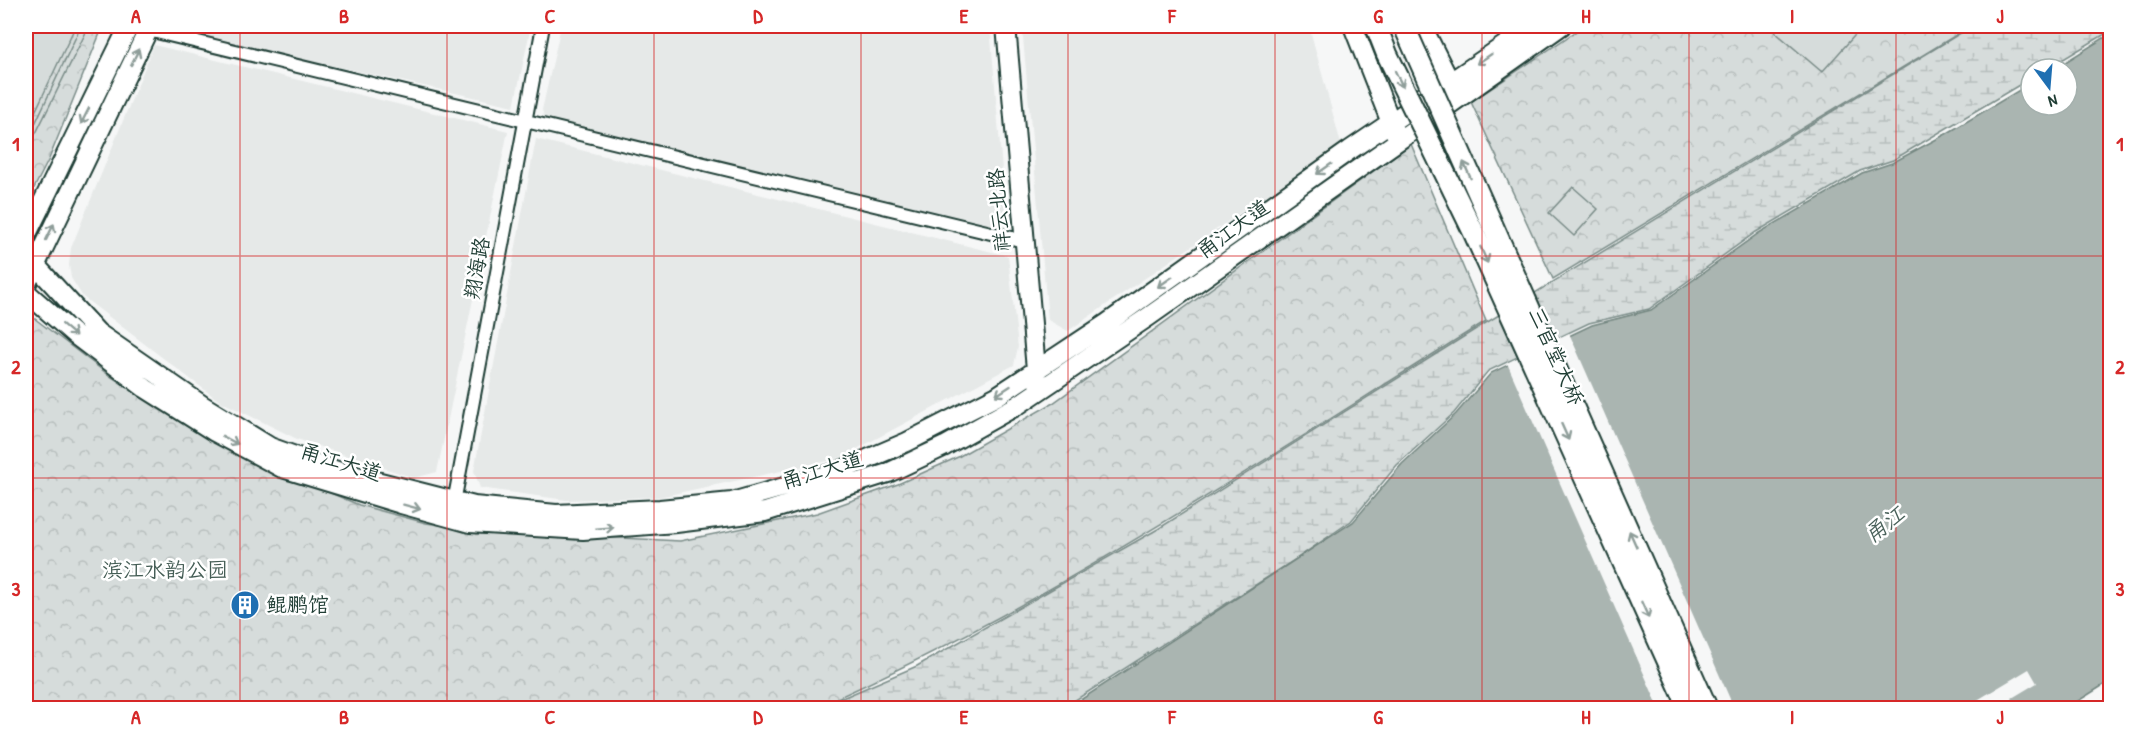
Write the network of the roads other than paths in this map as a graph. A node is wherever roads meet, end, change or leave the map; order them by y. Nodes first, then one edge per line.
1 (129, 26) edge
2 (543, 26) edge
3 (1006, 26) edge
4 (1353, 26) edge
5 (1376, 26) edge
6 (1404, 26) edge
7 (1422, 26) edge
8 (1533, 26) edge
9 (1561, 26) edge
10 (149, 28) edge
11 (1449, 83) junction
12 (1459, 99) junction
13 (523, 121) junction
14 (1391, 122) junction
15 (1398, 140) junction
16 (26, 236) edge
17 (1024, 242) junction
18 (30, 259) edge
19 (26, 285) edge
20 (26, 292) edge
21 (1036, 370) junction
22 (1037, 391) junction
23 (453, 509) junction
24 (1689, 708) edge
25 (1707, 708) edge

1 -> 16 main road
2 - 13 street, 翔海路
3 - 17 main road, 祥云北路
4 - 14 main road
5 -> 24 main road, 三官堂大桥, bridge
25 -> 6 main road, 三官堂大桥, bridge
7 - 11 main road
8 -> 11 main road, 甬江大道
9 - 12 main road, 甬江大道
10 - 13 street
18 -> 10 main road
11 - 12 main road
11 - 14 main road, 甬江大道
12 - 15 main road, 甬江大道
13 - 17 street
13 - 23 street, 翔海路
14 - 15 main road
14 -> 21 main road, 甬江大道
15 - 22 main road, 甬江大道
17 - 21 main road, 祥云北路
18 - 19 main road
18 - 23 main road, 甬江大道
20 -> 23 main road, 甬江大道
21 - 22 main road, 祥云北路
21 -> 23 main road, 甬江大道
23 -> 22 main road, 甬江大道

